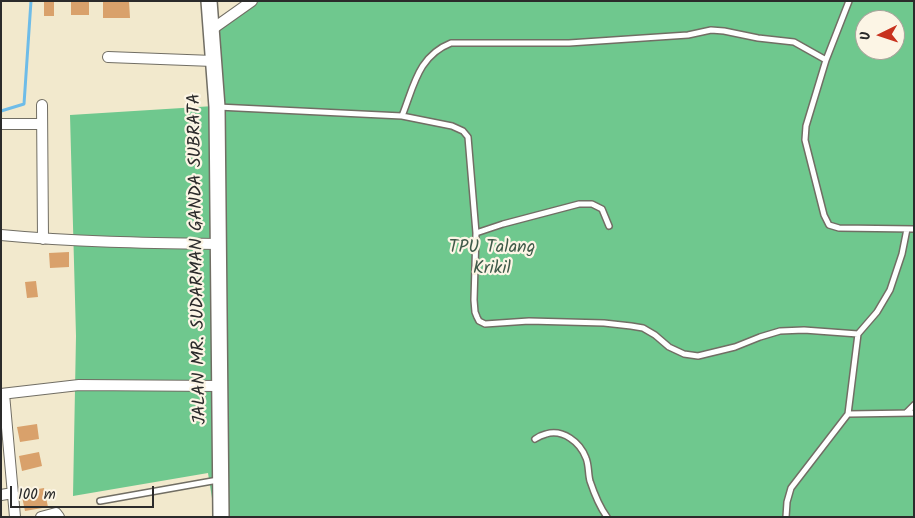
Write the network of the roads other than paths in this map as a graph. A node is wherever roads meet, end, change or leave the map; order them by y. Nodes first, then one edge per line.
1 (209, 1) edge
2 (252, 1) edge
3 (849, 1) edge
4 (211, 30) junction
5 (108, 57) dead end
6 (826, 60) junction
7 (213, 61) junction
8 (42, 105) dead end
9 (217, 107) junction
10 (402, 116) junction
11 (1, 124) edge
12 (42, 124) junction
13 (609, 226) dead end
14 (907, 228) junction
15 (914, 229) edge
16 (476, 233) junction
17 (1, 235) edge
18 (43, 239) junction
19 (218, 244) junction
20 (858, 334) junction
21 (219, 386) junction
22 (3, 394) edge
23 (914, 405) edge
24 (914, 413) edge
25 (848, 414) junction
26 (905, 414) junction
27 (535, 439) dead end
28 (220, 479) junction
29 (13, 493) junction
30 (1, 495) edge
31 (100, 501) dead end
32 (14, 517) edge
33 (41, 517) edge
34 (59, 517) edge
35 (221, 517) edge
36 (607, 517) edge
37 (786, 517) edge

1 - 4 street, JALAN MR. SUDARMAN GANDA SUBRATA
2 - 4 street
3 - 6 lane
4 - 7 street, JALAN MR. SUDARMAN GANDA SUBRATA
5 - 7 street
6 - 10 lane
6 - 14 lane
7 - 9 street, JALAN MR. SUDARMAN GANDA SUBRATA
8 - 12 street
9 - 10 lane
9 - 19 street, JALAN MR. SUDARMAN GANDA SUBRATA
10 - 16 lane
11 - 12 street
12 - 18 street
13 - 16 lane
14 - 15 lane
14 - 20 lane
16 - 20 lane
17 - 18 street
18 - 19 street
19 - 21 street, JALAN MR. SUDARMAN GANDA SUBRATA
20 - 25 lane
21 - 22 street
21 - 28 street, JALAN MR. SUDARMAN GANDA SUBRATA
22 - 29 street
23 - 26 lane
24 - 26 lane
25 - 26 lane
25 - 37 lane
27 - 36 lane
28 - 31 lane
28 - 35 street, JALAN MR. SUDARMAN GANDA SUBRATA
29 - 30 street
29 - 32 street
33 - 34 street

